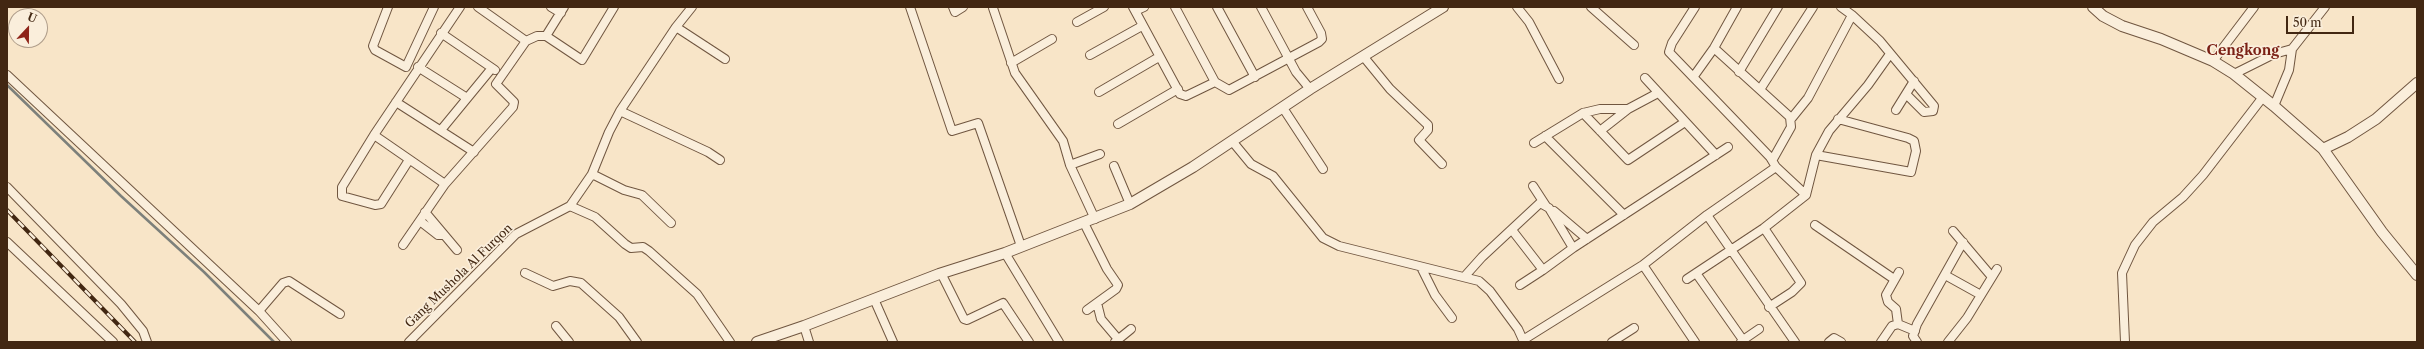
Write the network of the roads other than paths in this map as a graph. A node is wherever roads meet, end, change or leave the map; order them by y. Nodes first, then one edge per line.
1 (388, 7) edge
2 (434, 7) edge
3 (460, 7) edge
4 (478, 7) edge
5 (551, 7) edge
6 (614, 7) edge
7 (692, 7) edge
8 (910, 7) edge
9 (953, 7) edge
10 (963, 7) edge
11 (1104, 7) edge
12 (1144, 7) edge
13 (1175, 7) edge
14 (1217, 7) edge
15 (1261, 7) edge
16 (1307, 7) edge
17 (1517, 7) edge
18 (1591, 7) edge
19 (1695, 7) edge
20 (1737, 7) edge
21 (1778, 7) edge
22 (1813, 7) edge
23 (1841, 7) edge
24 (2093, 7) edge
25 (2254, 7) edge
26 (2325, 7) edge
27 (993, 8) edge
28 (1438, 8) edge
29 (1134, 9) edge
30 (562, 10) edge
31 (1852, 15) junction
32 (1077, 22) dead end
33 (1142, 26) junction
34 (676, 27) junction
35 (442, 33) junction
36 (546, 36) junction
37 (1052, 39) dead end
38 (526, 41) junction
39 (1634, 45) dead end
40 (1714, 48) junction
41 (2292, 49) junction
42 (1890, 54) junction
43 (1090, 55) dead end
44 (1363, 56) junction
45 (1159, 57) junction
46 (1288, 59) junction
47 (725, 60) dead end
48 (2213, 61) junction
49 (1011, 63) junction
50 (406, 67) junction
51 (492, 68) junction
52 (416, 70) junction
53 (1739, 72) junction
54 (2234, 74) junction
55 (7, 75) edge
56 (502, 75) junction
57 (486, 76) junction
58 (1694, 76) junction
59 (1255, 77) junction
60 (1645, 78) dead end
61 (1559, 79) dead end
62 (1914, 81) junction
63 (1215, 82) junction
64 (2417, 83) edge
65 (496, 84) junction
66 (1761, 88) junction
67 (1178, 89) junction
68 (1310, 89) junction
69 (1099, 92) dead end
70 (1658, 93) junction
71 (1906, 94) junction
72 (2263, 97) junction
73 (467, 98) junction
74 (396, 102) junction
75 (2274, 106) junction
76 (1283, 108) junction
77 (1628, 109) junction
78 (1896, 110) dead end
79 (620, 112) junction
80 (1583, 113) junction
81 (1791, 119) junction
82 (1838, 119) junction
83 (1685, 122) junction
84 (1118, 124) dead end
85 (441, 130) junction
86 (1600, 131) junction
87 (374, 135) junction
88 (1545, 136) junction
89 (1232, 141) junction
90 (1534, 143) dead end
91 (1728, 147) dead end
92 (2323, 148) junction
93 (474, 152) junction
94 (1100, 154) dead end
95 (1716, 155) junction
96 (1816, 155) junction
97 (409, 160) junction
98 (720, 160) dead end
99 (1774, 163) junction
100 (1442, 164) dead end
101 (1070, 165) junction
102 (1114, 166) dead end
103 (1323, 169) dead end
104 (592, 174) junction
105 (445, 184) junction
106 (1533, 186) dead end
107 (7, 187) edge
108 (1806, 195) junction
109 (1130, 204) junction
110 (570, 206) junction
111 (1547, 207) junction
112 (425, 212) junction
113 (1624, 215) junction
114 (1707, 215) junction
115 (1095, 219) junction
116 (420, 221) junction
117 (1084, 222) junction
118 (671, 223) dead end
119 (1815, 225) dead end
120 (1764, 228) junction
121 (1512, 230) junction
122 (1953, 231) dead end
123 (442, 235) junction
124 (1587, 239) junction
125 (1963, 242) junction
126 (403, 245) dead end
127 (8, 246) edge
128 (1021, 246) junction
129 (1573, 248) junction
130 (457, 250) dead end
131 (1730, 250) junction
132 (1005, 252) junction
133 (1642, 265) junction
134 (1421, 267) junction
135 (1997, 269) dead end
136 (1542, 270) junction
137 (525, 273) dead end
138 (941, 273) junction
139 (1696, 273) junction
140 (1945, 275) junction
141 (2417, 275) edge
142 (1465, 276) junction
143 (1992, 277) junction
144 (1687, 279) dead end
145 (1520, 285) dead end
146 (1981, 295) junction
147 (874, 299) junction
148 (1097, 303) junction
149 (1770, 307) junction
150 (1087, 310) dead end
151 (259, 311) junction
152 (340, 314) dead end
153 (1452, 318) dead end
154 (1898, 324) junction
155 (556, 326) dead end
156 (804, 326) junction
157 (1634, 328) dead end
158 (1131, 329) dead end
159 (1759, 329) dead end
160 (1915, 331) junction
161 (1117, 341) edge
162 (1522, 341) edge
163 (1742, 341) edge
164 (113, 342) edge
165 (147, 342) edge
166 (287, 342) edge
167 (408, 342) edge
168 (569, 342) edge
169 (637, 342) edge
170 (730, 342) edge
171 (757, 342) edge
172 (810, 342) edge
173 (894, 342) edge
174 (1029, 342) edge
175 (1059, 342) edge
176 (1612, 342) edge
177 (1695, 342) edge
178 (1794, 342) edge
179 (1829, 342) edge
180 (1842, 342) edge
181 (1881, 342) edge
182 (1917, 342) edge
183 (1948, 342) edge
184 (2125, 342) edge

1 - 50 street
2 - 50 street
3 - 35 street
4 - 38 street
5 - 30 street
6 - 36 street
7 - 34 street
8 - 128 street
9 - 10 street
11 - 32 street
12 - 29 street
13 - 63 street
14 - 59 street
15 - 46 street
16 - 46 street
17 - 61 street
18 - 39 street
19 - 58 street
20 - 40 street
21 - 53 street
22 - 66 street
23 - 31 street
24 - 48 street
25 - 48 street
26 - 41 street
27 - 49 street
28 - 44 street
29 - 33 street
30 - 36 street
31 - 42 street
31 - 81 street
33 - 43 street
33 - 45 street
34 - 47 street
34 - 79 street
35 - 51 street
35 - 52 street
36 - 38 street
37 - 49 street
38 - 56 street
40 - 53 street
40 - 58 street
41 - 54 street
41 - 75 street
42 - 62 street
42 - 82 street
44 - 68 street
44 - 100 street
45 - 67 street
45 - 69 street
46 - 59 street
46 - 68 street
48 - 54 street
49 - 101 street
50 - 52 street
51 - 56 street
51 - 57 street
52 - 73 street
52 - 74 street
53 - 66 street
54 - 72 street
55 - 151 street
56 - 65 street
57 - 65 street
57 - 73 street
58 - 99 street
59 - 63 street
60 - 70 street
62 - 71 street
62 - 71 street
63 - 67 street
64 - 92 street
65 - 93 street
66 - 81 street
67 - 84 street
68 - 76 street
70 - 77 street
70 - 83 street
71 - 78 street
72 - 75 street
72 - 184 street
73 - 85 street
74 - 85 street
74 - 87 street
75 - 92 street
76 - 89 street
76 - 103 street
77 - 80 street
77 - 86 street
79 - 98 street
79 - 104 street
80 - 86 street
80 - 88 street
81 - 99 street
82 - 96 street
82 - 96 street
83 - 86 street
83 - 95 street
85 - 93 street
87 - 97 street
87 - 97 street
88 - 90 street
88 - 113 street
89 - 109 street
89 - 134 street
91 - 95 street
92 - 141 street
93 - 105 street
94 - 101 street
95 - 113 street
96 - 108 street
97 - 105 street
99 - 108 street
99 - 114 street
101 - 115 street
102 - 109 street
104 - 110 street
104 - 118 street
105 - 112 street
106 - 111 street
107 - 165 street
108 - 120 street
109 - 115 street
110 - 167 street, Gang Mushola Al Furqon
110 - 170 street
111 - 121 street
111 - 124 street
111 - 129 street
112 - 116 street
112 - 123 street
113 - 124 street
114 - 131 street
114 - 133 street
115 - 117 street
116 - 123 street
116 - 126 street
117 - 128 street
117 - 148 street
119 - 154 street
120 - 131 street
120 - 149 street
121 - 136 street
121 - 142 street
122 - 125 street
123 - 130 street
124 - 129 street
125 - 140 street
125 - 143 street
127 - 164 street
128 - 132 street
129 - 136 street
131 - 139 street
131 - 149 street
132 - 138 street
132 - 175 street
133 - 162 street
133 - 177 street
134 - 142 street
134 - 153 street
135 - 143 street
136 - 145 street
137 - 169 street
138 - 147 street
138 - 174 street
139 - 144 street
139 - 163 street
140 - 146 street
140 - 160 street
142 - 162 street
143 - 146 street
146 - 183 street
147 - 156 street
147 - 173 street
148 - 150 street
148 - 161 street
149 - 178 street
151 - 152 street
151 - 166 street
154 - 160 street
154 - 181 street
155 - 168 street
156 - 171 street
156 - 172 street
157 - 176 street
158 - 161 street
159 - 163 street
160 - 182 street
179 - 180 street

